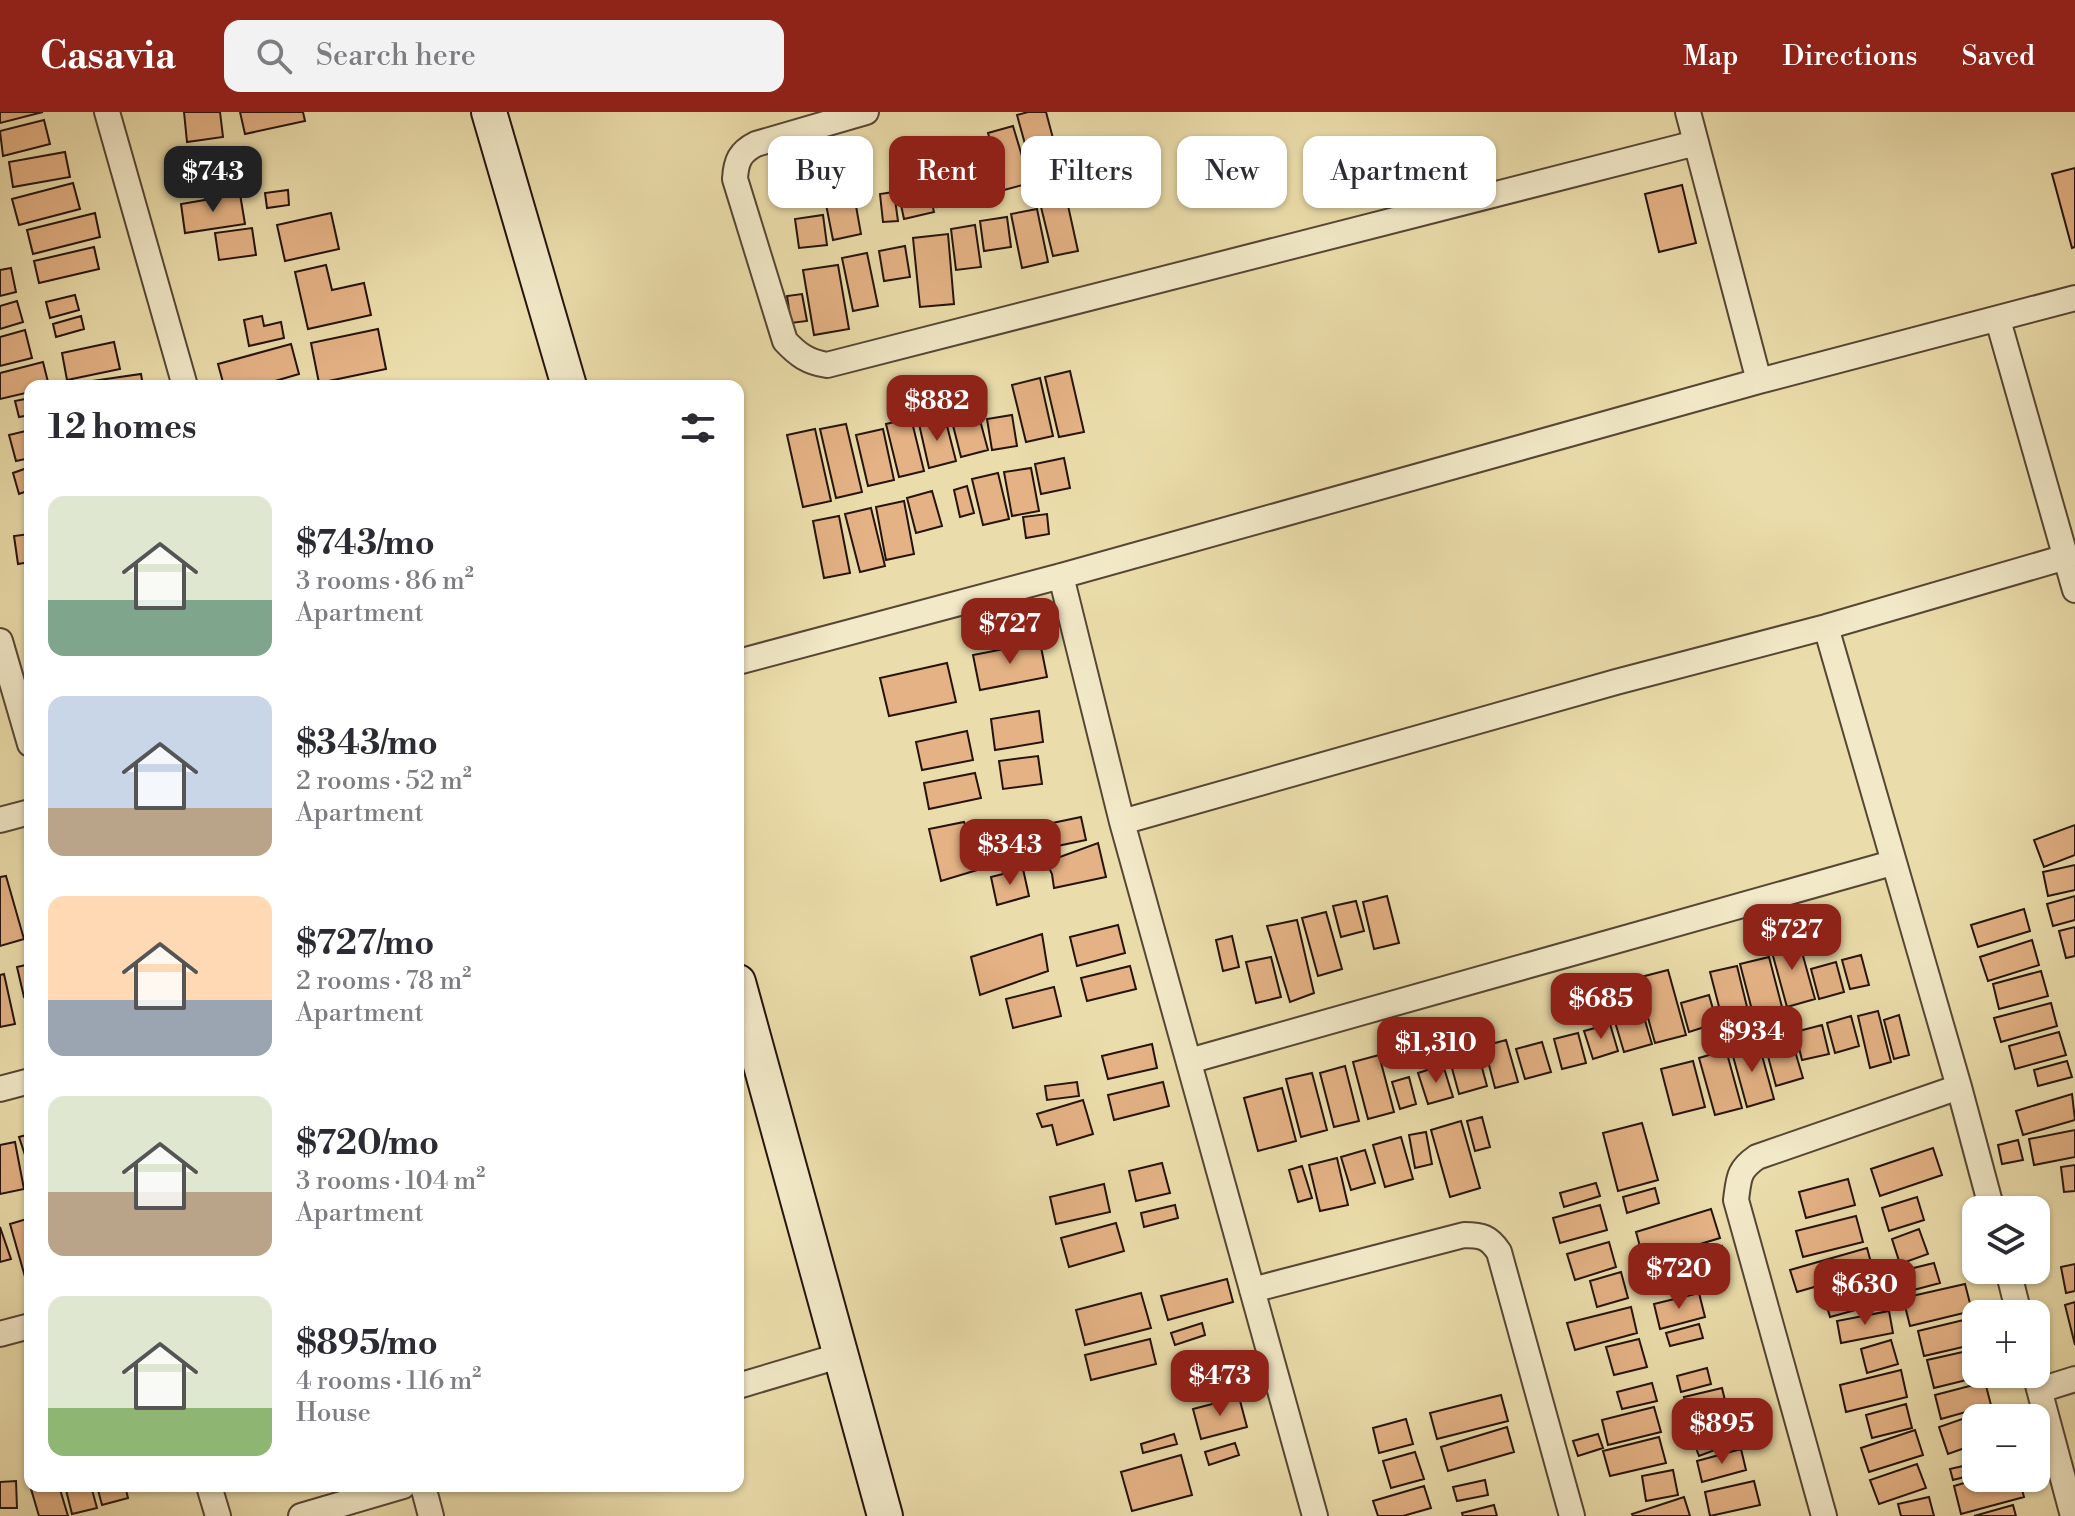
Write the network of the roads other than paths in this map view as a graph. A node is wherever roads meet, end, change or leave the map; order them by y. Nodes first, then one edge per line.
1 (107, 112) edge
2 (489, 112) edge
3 (866, 112) edge
4 (1688, 112) edge
5 (1696, 143) junction
6 (2075, 298) edge
7 (1998, 320) junction
8 (183, 380) edge
9 (567, 380) edge
10 (1759, 381) junction
11 (2066, 557) junction
12 (1061, 576) junction
13 (2075, 590) edge
14 (1826, 627) junction
15 (0, 641) edge
16 (744, 660) edge
17 (24, 723) edge
18 (24, 814) edge
19 (0, 820) edge
20 (1122, 822) junction
21 (1892, 863) junction
22 (744, 1004) edge
23 (1189, 1061) junction
24 (24, 1083) edge
25 (1959, 1087) junction
26 (0, 1089) edge
27 (1988, 1196) edge
28 (1252, 1290) junction
29 (24, 1328) edge
30 (0, 1334) edge
31 (842, 1355) junction
32 (2075, 1379) edge
33 (2050, 1381) edge
34 (744, 1384) edge
35 (2040, 1388) edge
36 (211, 1492) edge
37 (383, 1492) edge
38 (425, 1492) edge
39 (218, 1516) edge
40 (301, 1516) edge
41 (431, 1516) edge
42 (885, 1516) edge
43 (1315, 1516) edge
44 (1572, 1516) edge
45 (1824, 1516) edge
46 (2073, 1516) edge

1 - 8 street
2 - 9 street
3 - 5 street
4 - 5 street
5 - 10 street
6 - 7 street
7 - 10 street
7 - 11 street
10 - 12 street
11 - 13 street
11 - 14 street
12 - 16 street
12 - 20 street
14 - 20 street
14 - 21 street
15 - 17 street
18 - 19 street
20 - 23 street
21 - 23 street
21 - 25 street
22 - 31 street
23 - 28 street
24 - 26 street
25 - 27 street
25 - 45 street
28 - 43 street
28 - 44 street
29 - 30 street
31 - 34 street
31 - 42 street
32 - 33 street
35 - 46 street
36 - 39 street
37 - 40 street
38 - 41 street

